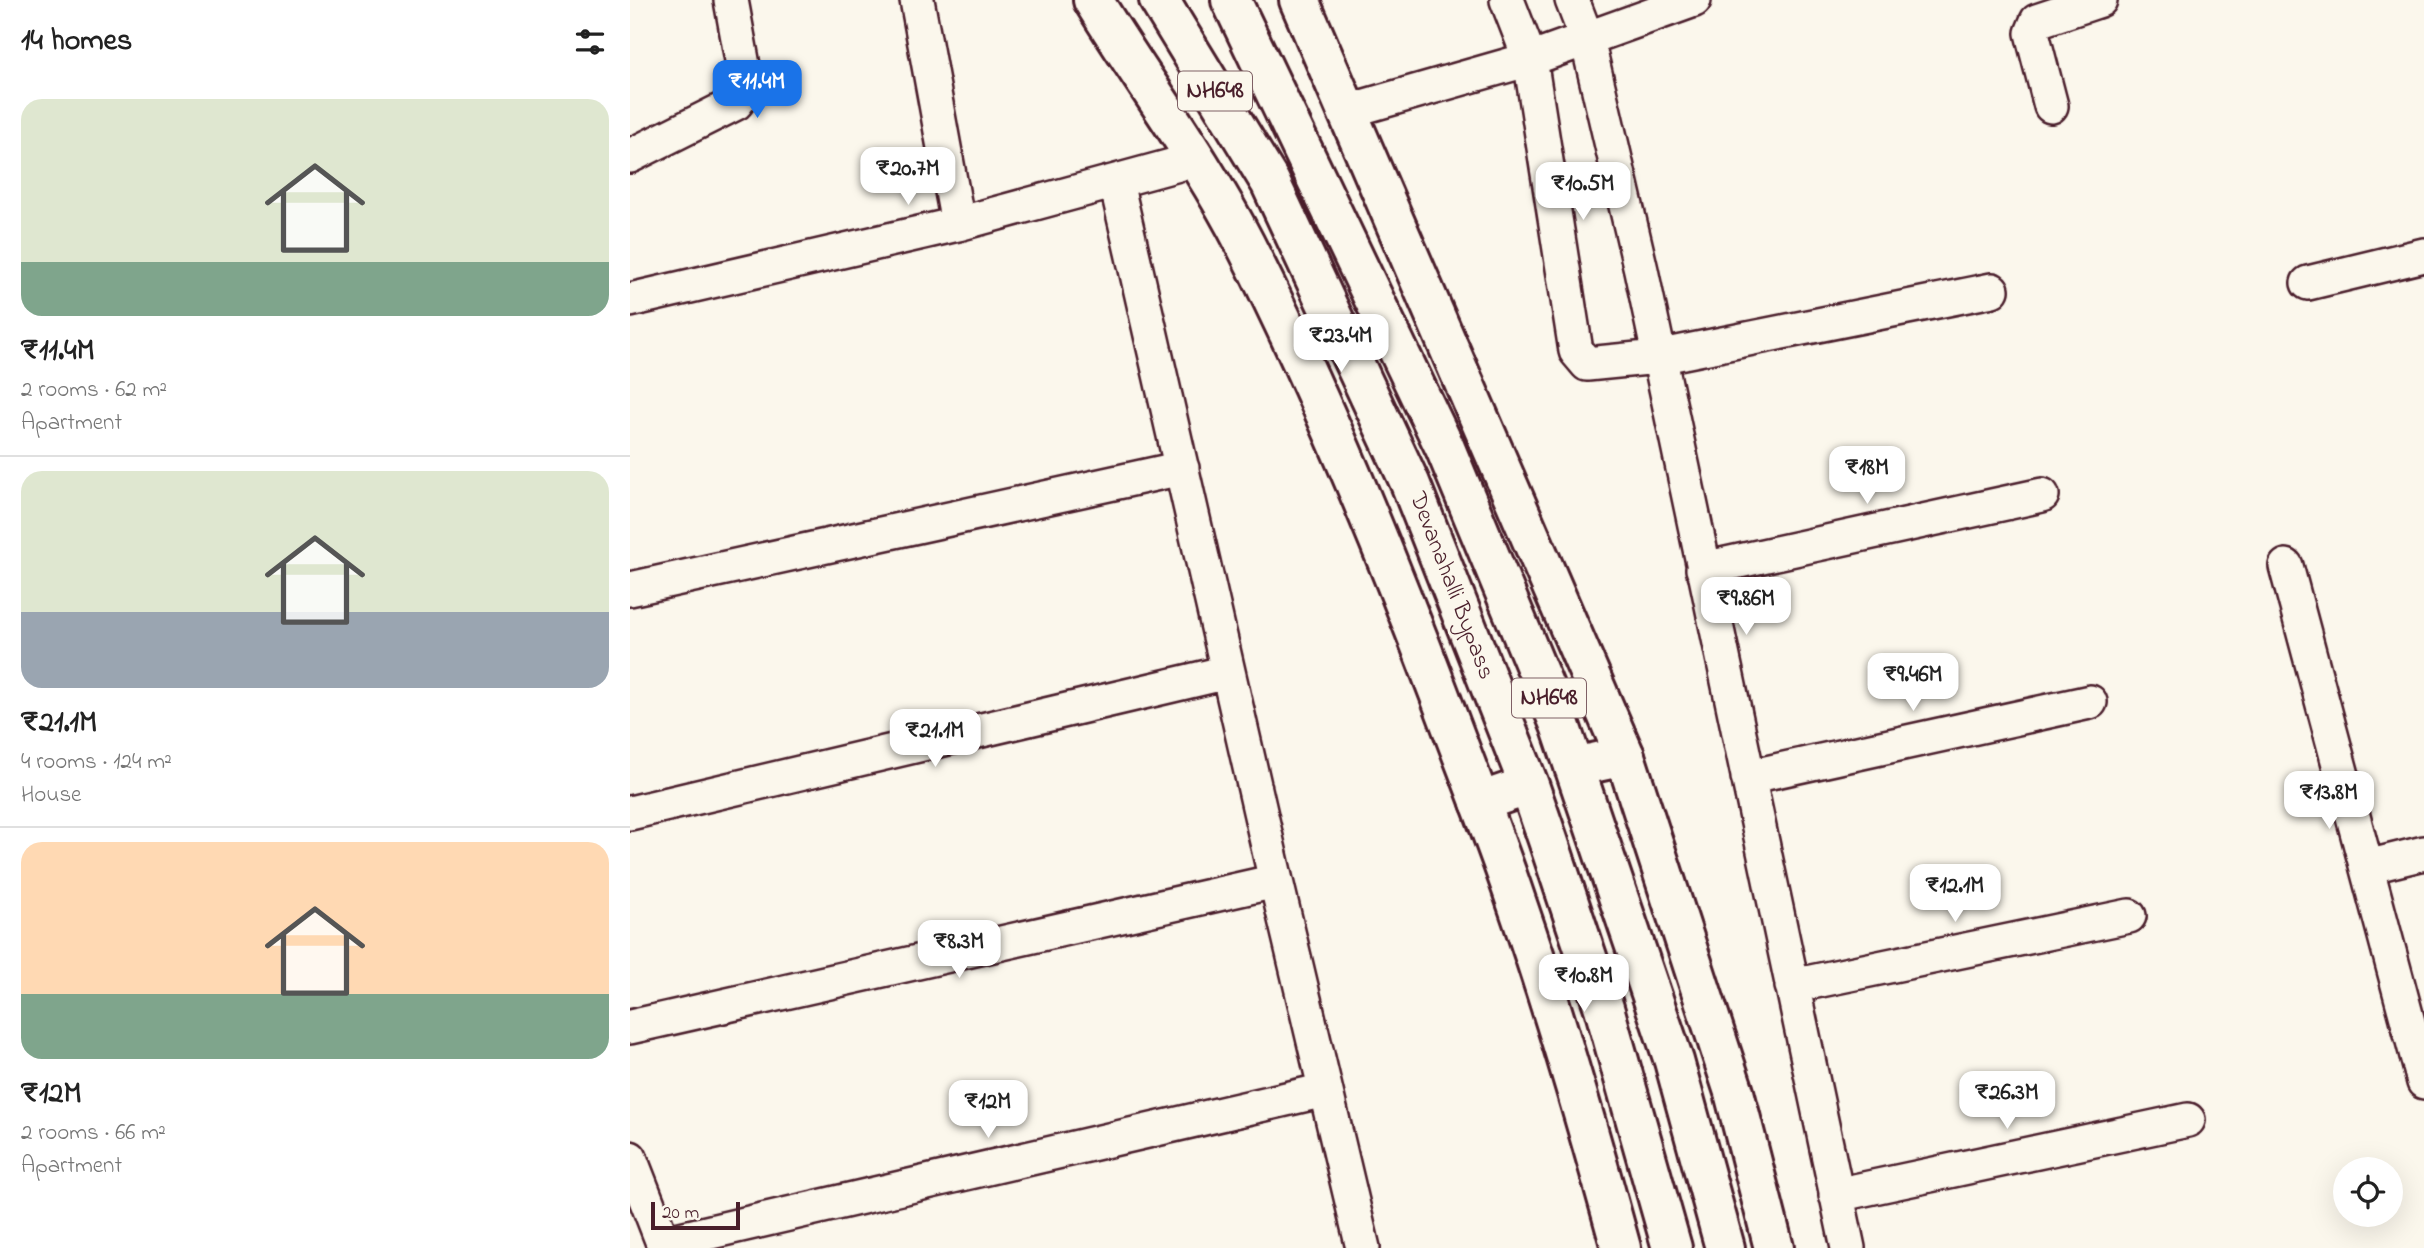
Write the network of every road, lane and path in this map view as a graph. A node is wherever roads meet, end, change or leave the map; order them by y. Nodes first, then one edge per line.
1 (731, 0) edge
2 (917, 0) edge
3 (1094, 0) edge
4 (1159, 0) edge
5 (1231, 0) edge
6 (1300, 0) edge
7 (1507, 0) edge
8 (1572, 0) edge
9 (1694, 0) edge
10 (2100, 0) edge
11 (1587, 39) junction
12 (1530, 59) junction
13 (2051, 106) dead end
14 (1348, 111) junction
15 (630, 156) edge
16 (1197, 159) junction
17 (1116, 182) junction
18 (958, 224) junction
19 (2424, 255) edge
20 (2308, 282) dead end
21 (1992, 290) dead end
22 (630, 300) edge
23 (1658, 358) junction
24 (1182, 468) junction
25 (2042, 495) dead end
26 (2286, 566) dead end
27 (1703, 569) junction
28 (630, 589) edge
29 (1228, 672) junction
30 (2090, 702) dead end
31 (1625, 756) junction
32 (1574, 767) junction
33 (1748, 777) junction
34 (1529, 785) junction
35 (1480, 802) junction
36 (630, 813) edge
37 (2424, 853) edge
38 (2367, 867) junction
39 (1276, 881) junction
40 (2129, 916) dead end
41 (1792, 986) junction
42 (2415, 1015) edge
43 (630, 1027) edge
44 (2424, 1082) edge
45 (1325, 1090) junction
46 (2188, 1119) dead end
47 (630, 1158) edge
48 (1836, 1195) junction
49 (664, 1246) edge
50 (1363, 1248) edge
51 (1621, 1248) edge
52 (1672, 1248) edge
53 (1725, 1248) edge
54 (1774, 1248) edge
55 (1848, 1248) edge

1 - 15 street
2 - 18 street
3 - 16 main road
4 - 34 main road, Devanahalli Bypass / NH648
5 - 32 main road, Devanahalli Bypass / NH648
6 - 14 main road
7 - 12 street
8 - 11 street
9 - 11 street
10 - 13 street
11 - 12 street
11 - 23 street
12 - 14 street
12 - 23 street
14 - 31 main road
16 - 17 street
16 - 35 main road
17 - 18 street
17 - 24 street
18 - 22 street
19 - 20 street
21 - 23 street
23 - 27 street
24 - 28 street
24 - 29 street
25 - 27 street
26 - 38 street
27 - 33 street
29 - 36 street
29 - 39 street
30 - 33 street
31 - 32 main road
31 - 54 main road
32 - 53 main road, Devanahalli Bypass / NH648
33 - 41 street
34 - 35 main road
34 - 52 main road, Devanahalli Bypass / NH648
35 - 51 main road
37 - 38 street
38 - 42 street
39 - 43 street
39 - 45 street
40 - 41 street
41 - 48 street
42 - 44 street
45 - 49 street
45 - 50 street
46 - 48 street
47 - 49 street
48 - 55 street

